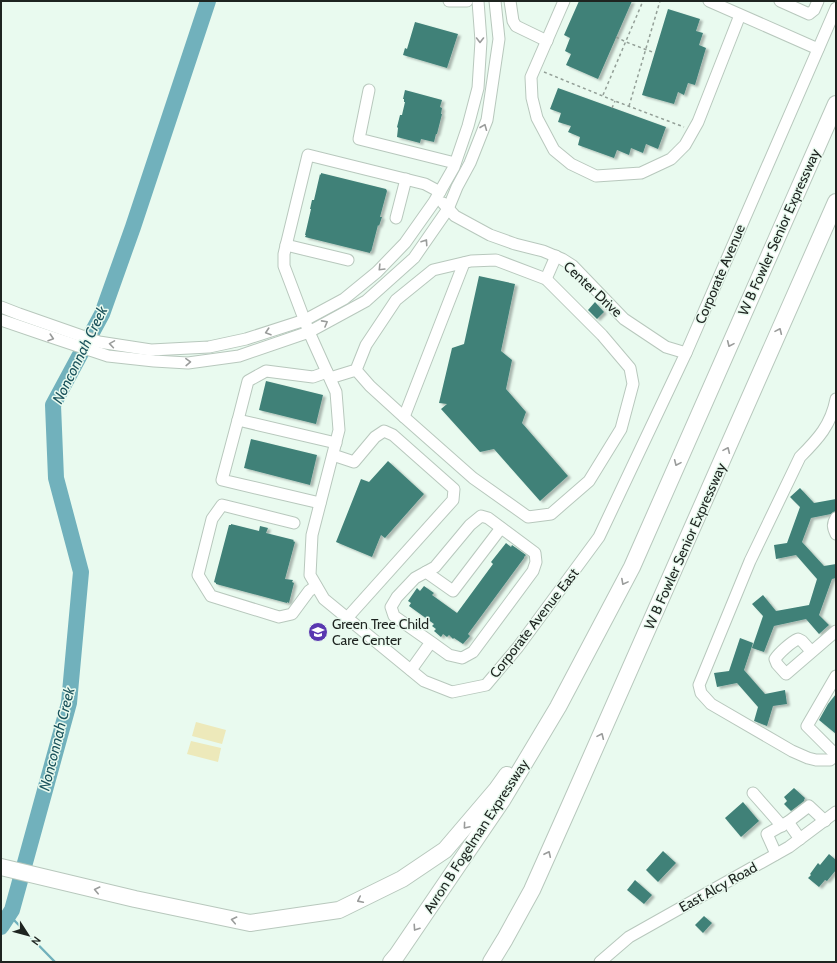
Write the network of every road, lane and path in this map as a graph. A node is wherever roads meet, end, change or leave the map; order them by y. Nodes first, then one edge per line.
1 (449, 1) edge
2 (467, 1) edge
3 (478, 1) edge
4 (495, 1) edge
5 (510, 1) edge
6 (564, 1) edge
7 (643, 1) edge
8 (660, 1) edge
9 (709, 1) edge
10 (780, 1) edge
11 (818, 1) edge
12 (836, 8) edge
13 (740, 15) junction
14 (616, 37) dead end
15 (547, 41) junction
16 (626, 42) junction
17 (818, 49) junction
18 (646, 50) junction
19 (655, 53) dead end
20 (535, 68) junction
21 (369, 90) dead end
22 (603, 96) junction
23 (615, 101) junction
24 (836, 104) edge
25 (629, 106) junction
26 (612, 108) dead end
27 (693, 131) junction
28 (455, 163) junction
29 (406, 179) junction
30 (439, 194) junction
31 (836, 202) edge
32 (448, 209) junction
33 (396, 218) dead end
34 (286, 244) junction
35 (556, 256) junction
36 (348, 260) dead end
37 (464, 263) junction
38 (546, 278) junction
39 (1, 307) edge
40 (1, 320) edge
41 (17, 320) junction
42 (305, 320) junction
43 (309, 332) junction
44 (686, 353) junction
45 (150, 355) junction
46 (356, 370) junction
47 (328, 375) junction
48 (836, 399) edge
49 (404, 418) junction
50 (238, 420) junction
51 (336, 443) junction
52 (332, 455) junction
53 (320, 503) junction
54 (836, 518) edge
55 (294, 523) dead end
56 (501, 528) junction
57 (836, 534) edge
58 (599, 537) joint
59 (426, 572) junction
60 (316, 586) junction
61 (347, 618) junction
62 (836, 631) edge
63 (431, 642) junction
64 (811, 651) junction
65 (411, 670) junction
66 (836, 676) edge
67 (558, 707) junction
68 (836, 755) edge
69 (752, 793) dead end
70 (836, 812) edge
71 (824, 821) junction
72 (785, 824) junction
73 (800, 839) junction
74 (776, 854) junction
75 (1, 867) edge
76 (532, 890) junction
77 (391, 962) edge
78 (491, 962) edge
79 (504, 962) edge
80 (600, 962) edge

1 - 2 street
3 -> 28 street
32 -> 4 street
5 - 15 street
6 - 15 street
7 - 16 path
8 - 18 path
9 - 13 street
10 - 11 street
12 - 17 street, Corporate Avenue
13 - 17 street
13 - 27 street
14 - 16 path
15 - 20 street
16 - 18 path
16 - 22 path
17 - 44 street, Corporate Avenue
18 - 19 path
18 - 25 path
20 - 22 path
20 - 27 street
21 - 28 street
22 - 23 path
23 - 25 path
23 - 26 path
24 -> 67 highway, W B Fowler Senior Expressway
25 - 27 path
28 - 30 street
29 - 30 street
29 - 33 street
29 - 34 street, Corporate Avenue East
30 - 32 street, Center Drive
30 -> 42 street
76 -> 31 highway, W B Fowler Senior Expressway
32 - 35 street, Center Drive
43 -> 32 street
34 - 36 street
34 - 42 street, Corporate Avenue East
35 - 38 street
35 - 44 street, Center Drive
37 - 38 street
37 - 46 street
37 - 49 street
38 - 49 street
39 - 41 street
40 - 41 street
41 - 45 street
42 - 43 street, Corporate Avenue East
42 -> 45 street
45 -> 43 street
43 - 47 street, Corporate Avenue East
44 - 58 street, Corporate Avenue
46 - 47 street
46 - 49 street
47 - 50 street
47 - 51 street, Corporate Avenue East
48 - 68 street
50 - 51 street
50 - 53 street
51 - 52 street, Corporate Avenue East
52 - 53 street, Corporate Avenue East
52 - 61 street
53 - 60 street, Corporate Avenue East
54 - 57 street
55 - 60 street
56 - 59 street
56 - 59 street
56 - 63 street
58 - 65 street, Corporate Avenue East
59 - 63 street
60 - 61 street, Corporate Avenue East
61 - 65 street, Corporate Avenue East
62 - 64 street
63 - 65 street
64 - 64 street
66 - 68 street
67 -> 75 highway
67 -> 77 highway, Avron B Fogelman Expressway
69 - 72 street
70 - 71 street, East Alcy Road
71 - 72 street
71 - 73 street, East Alcy Road
72 - 73 street
72 - 74 street
73 - 74 street, East Alcy Road
74 - 80 street, East Alcy Road
76 - 78 highway
76 - 79 highway

